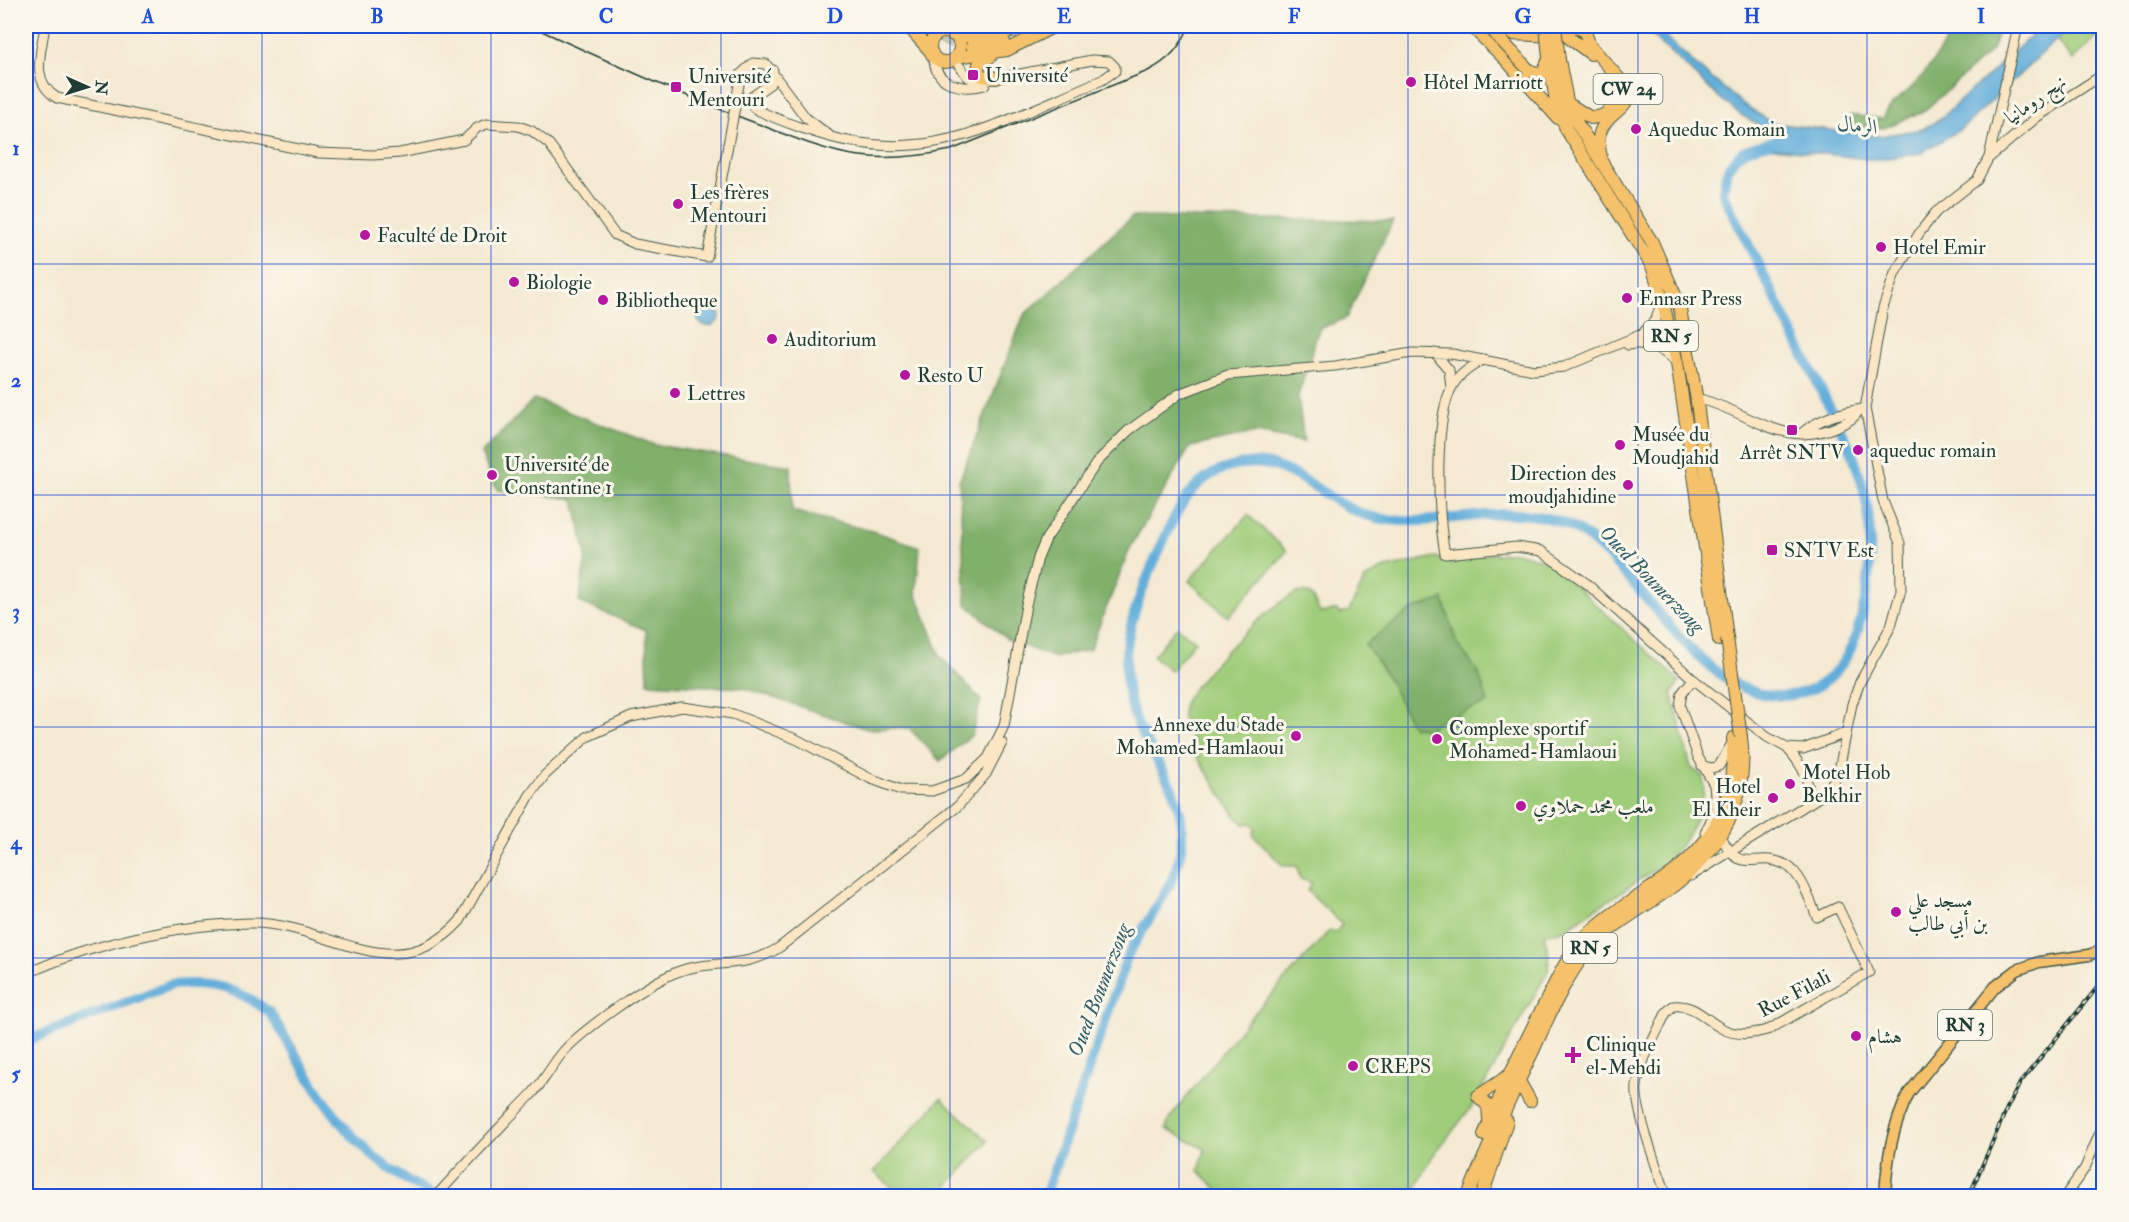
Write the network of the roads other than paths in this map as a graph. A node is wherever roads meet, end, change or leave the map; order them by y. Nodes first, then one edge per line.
1 (45, 26) edge
2 (908, 26) edge
3 (1025, 26) edge
4 (1049, 26) edge
5 (1055, 26) edge
6 (1488, 26) edge
7 (1555, 26) edge
8 (1472, 27) edge
9 (1575, 28) edge
10 (1541, 29) edge
11 (2017, 30) edge
12 (947, 31) edge
13 (972, 46) tunnel mouth
14 (1007, 50) junction
15 (933, 55) junction
16 (955, 58) junction
17 (1554, 59) junction
18 (772, 69) junction
19 (2103, 74) edge
20 (997, 78) junction
21 (1567, 101) junction
22 (1566, 129) junction
23 (836, 140) junction
24 (1989, 157) junction
25 (1603, 164) junction
26 (1662, 298) junction
27 (1617, 347) junction
28 (1435, 353) junction
29 (1484, 359) junction
30 (1677, 363) junction
31 (1451, 388) junction
32 (1696, 399) junction
33 (1862, 409) junction
34 (1849, 416) junction
35 (1801, 434) junction
36 (1723, 639) junction
37 (1693, 679) junction
38 (1004, 726) junction
39 (1846, 733) junction
40 (1735, 738) junction
41 (1787, 748) junction
42 (1702, 766) junction
43 (1809, 804) junction
44 (1721, 835) junction
45 (1698, 851) junction
46 (1728, 853) junction
47 (1668, 890) junction
48 (2103, 949) edge
49 (26, 974) edge
50 (1528, 1062) junction
51 (1509, 1075) junction
52 (2103, 1123) edge
53 (1487, 1128) junction
54 (436, 1197) edge
55 (1460, 1197) edge
56 (1468, 1197) edge
57 (1482, 1197) edge
58 (1667, 1197) edge
59 (1881, 1197) edge
60 (2066, 1197) edge

1 - 18 street, bridge
2 - 15 highway
3 - 12 highway
4 - 13 highway
5 - 14 highway
6 - 17 highway, bridge
7 - 17 highway, RN 5, bridge
8 - 10 highway
8 - 22 highway
9 - 10 highway
9 - 21 highway, CW 24
9 - 25 highway, CW 24
10 - 17 highway, RN 5, bridge
11 - 24 street
12 - 15 highway
12 - 16 highway
14 - 16 highway
14 - 20 highway
15 - 16 highway
15 - 20 street
16 - 20 street
17 - 21 highway, RN 5
17 - 22 highway, RN 5
18 - 23 street
18 - 23 street
19 - 24 street, نهج رومانيا
20 - 23 street
21 - 25 highway, RN 5
22 - 26 highway, RN 5
24 - 33 street
25 - 32 highway, RN 5
26 - 27 street
26 - 30 highway, RN 5
27 - 29 street
27 - 30 street
28 - 29 street
28 - 31 street
28 - 38 street
29 - 31 street
30 - 36 highway, RN 5
31 - 37 street
32 - 35 street
32 - 36 highway, RN 5
33 - 34 street
33 - 39 street
34 - 35 street
34 - 35 street
36 - 40 highway, RN 5, bridge
37 - 41 street
37 - 42 street
38 - 49 street
38 - 54 street
39 - 41 street
39 - 43 street
40 - 42 street
40 - 44 highway, RN 5
40 - 45 highway, RN 5
41 - 43 street
42 - 45 street
43 - 46 street
44 - 46 street
44 - 47 highway, RN 5
45 - 51 highway, RN 5
46 - 47 street
46 - 58 street, Rue Filali
47 - 50 highway, RN 5
48 - 59 main road, RN 3
50 - 56 highway, RN 5
50 - 57 highway
51 - 53 highway, RN 5
51 - 53 highway
52 - 60 street
53 - 55 highway, RN 5

